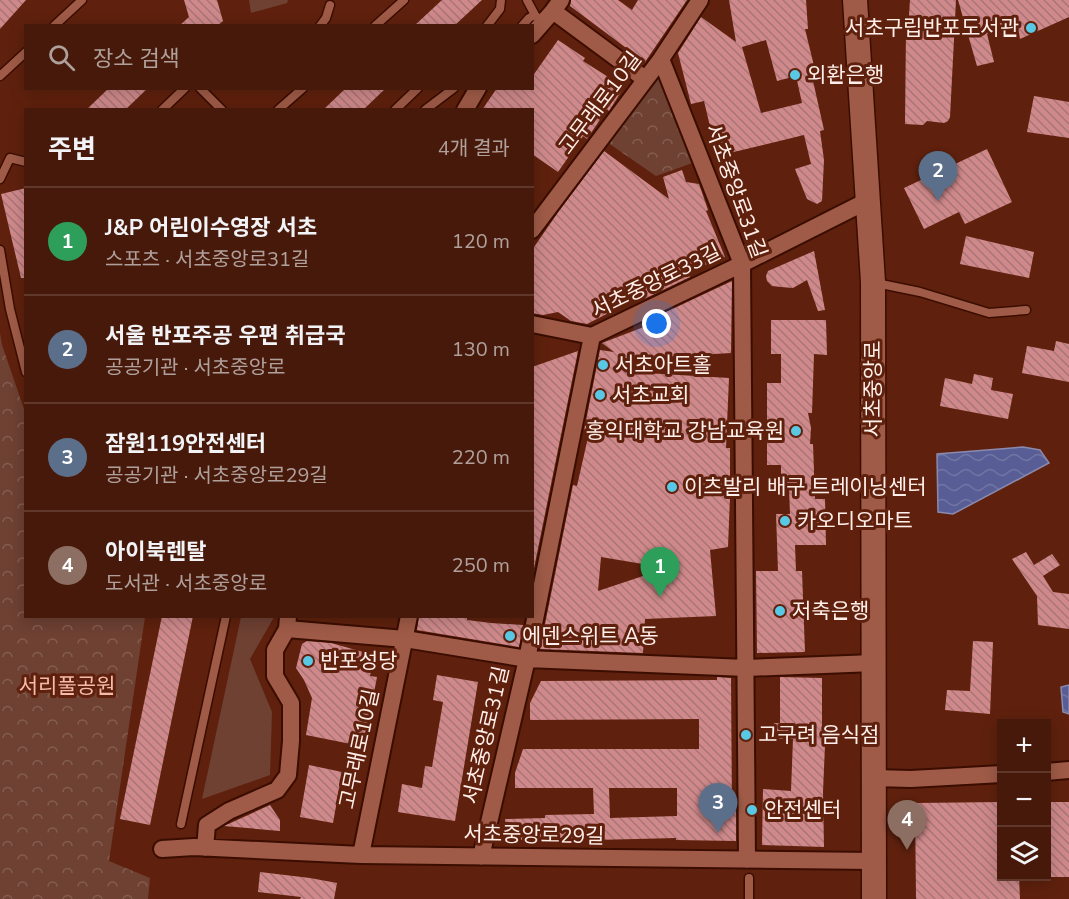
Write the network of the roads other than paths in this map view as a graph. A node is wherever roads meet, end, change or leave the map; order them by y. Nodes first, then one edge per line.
1 (82, 0) edge
2 (404, 0) edge
3 (501, 0) edge
4 (527, 0) edge
5 (700, 0) edge
6 (855, 0) edge
7 (330, 5) dead end
8 (545, 17) edge
9 (56, 24) edge
10 (322, 24) edge
11 (377, 24) edge
12 (489, 24) edge
13 (524, 24) edge
14 (24, 54) edge
15 (661, 59) junction
16 (0, 76) edge
17 (645, 79) junction
18 (183, 90) edge
19 (202, 90) edge
20 (301, 90) edge
21 (416, 90) edge
22 (451, 90) edge
23 (477, 90) edge
24 (164, 108) edge
25 (220, 108) edge
26 (280, 108) edge
27 (397, 108) edge
28 (428, 108) edge
29 (466, 108) edge
30 (24, 162) edge
31 (0, 179) edge
32 (867, 201) junction
33 (534, 227) edge
34 (0, 249) edge
35 (742, 264) junction
36 (873, 282) junction
37 (1026, 310) dead end
38 (534, 324) edge
39 (592, 336) junction
40 (24, 365) edge
41 (226, 618) edge
42 (410, 618) edge
43 (287, 623) edge
44 (405, 639) junction
45 (527, 659) junction
46 (874, 663) junction
47 (746, 668) junction
48 (1069, 770) edge
49 (1051, 772) edge
50 (997, 774) edge
51 (873, 778) junction
52 (180, 824) dead end
53 (200, 848) junction
54 (162, 849) dead end
55 (361, 855) junction
56 (481, 857) junction
57 (747, 860) junction
58 (874, 861) junction
59 (749, 878) dead end
60 (749, 899) edge
61 (874, 899) edge

1 - 9 lane
2 - 11 lane
3 - 12 lane
4 - 8 lane
5 - 15 street, 고무래로10길
6 - 32 main road, 서초중앙로
7 - 10 lane
8 - 13 lane
8 - 17 street
14 - 16 lane
15 - 17 street, 고무래로10길
15 - 35 street, 서초중앙로31길
17 - 33 street, 고무래로10길
18 - 24 lane
19 - 25 lane
20 - 26 lane
21 - 27 lane
22 - 28 lane
23 - 29 street
30 - 31 lane
32 - 35 street, 서초중앙로33길
32 - 36 main road, 서초중앙로
34 - 40 lane
35 - 39 street, 서초중앙로33길
35 - 47 street, 서초중앙로31길
36 - 37 lane
36 - 46 main road, 서초중앙로
38 - 39 street
39 - 45 street, 서초중앙로31길
41 - 52 lane
42 - 44 street, 고무래로10길
43 - 44 street, 서초중앙로31길
43 - 53 street
44 - 45 street, 서초중앙로31길
44 - 55 street, 고무래로10길
45 - 47 street, 서초중앙로31길
45 - 56 street, 서초중앙로31길
46 - 47 street, 서초중앙로31길
46 - 51 main road, 서초중앙로
47 - 57 street, 서초중앙로31길
48 - 49 street
50 - 51 street
51 - 58 main road, 서초중앙로
53 - 54 street, 서초중앙로29길
53 - 55 street, 서초중앙로29길
55 - 56 street, 서초중앙로29길
56 - 57 street, 서초중앙로29길
57 - 58 street, 서초중앙로29길
58 - 61 main road, 서초중앙로
59 - 60 lane

